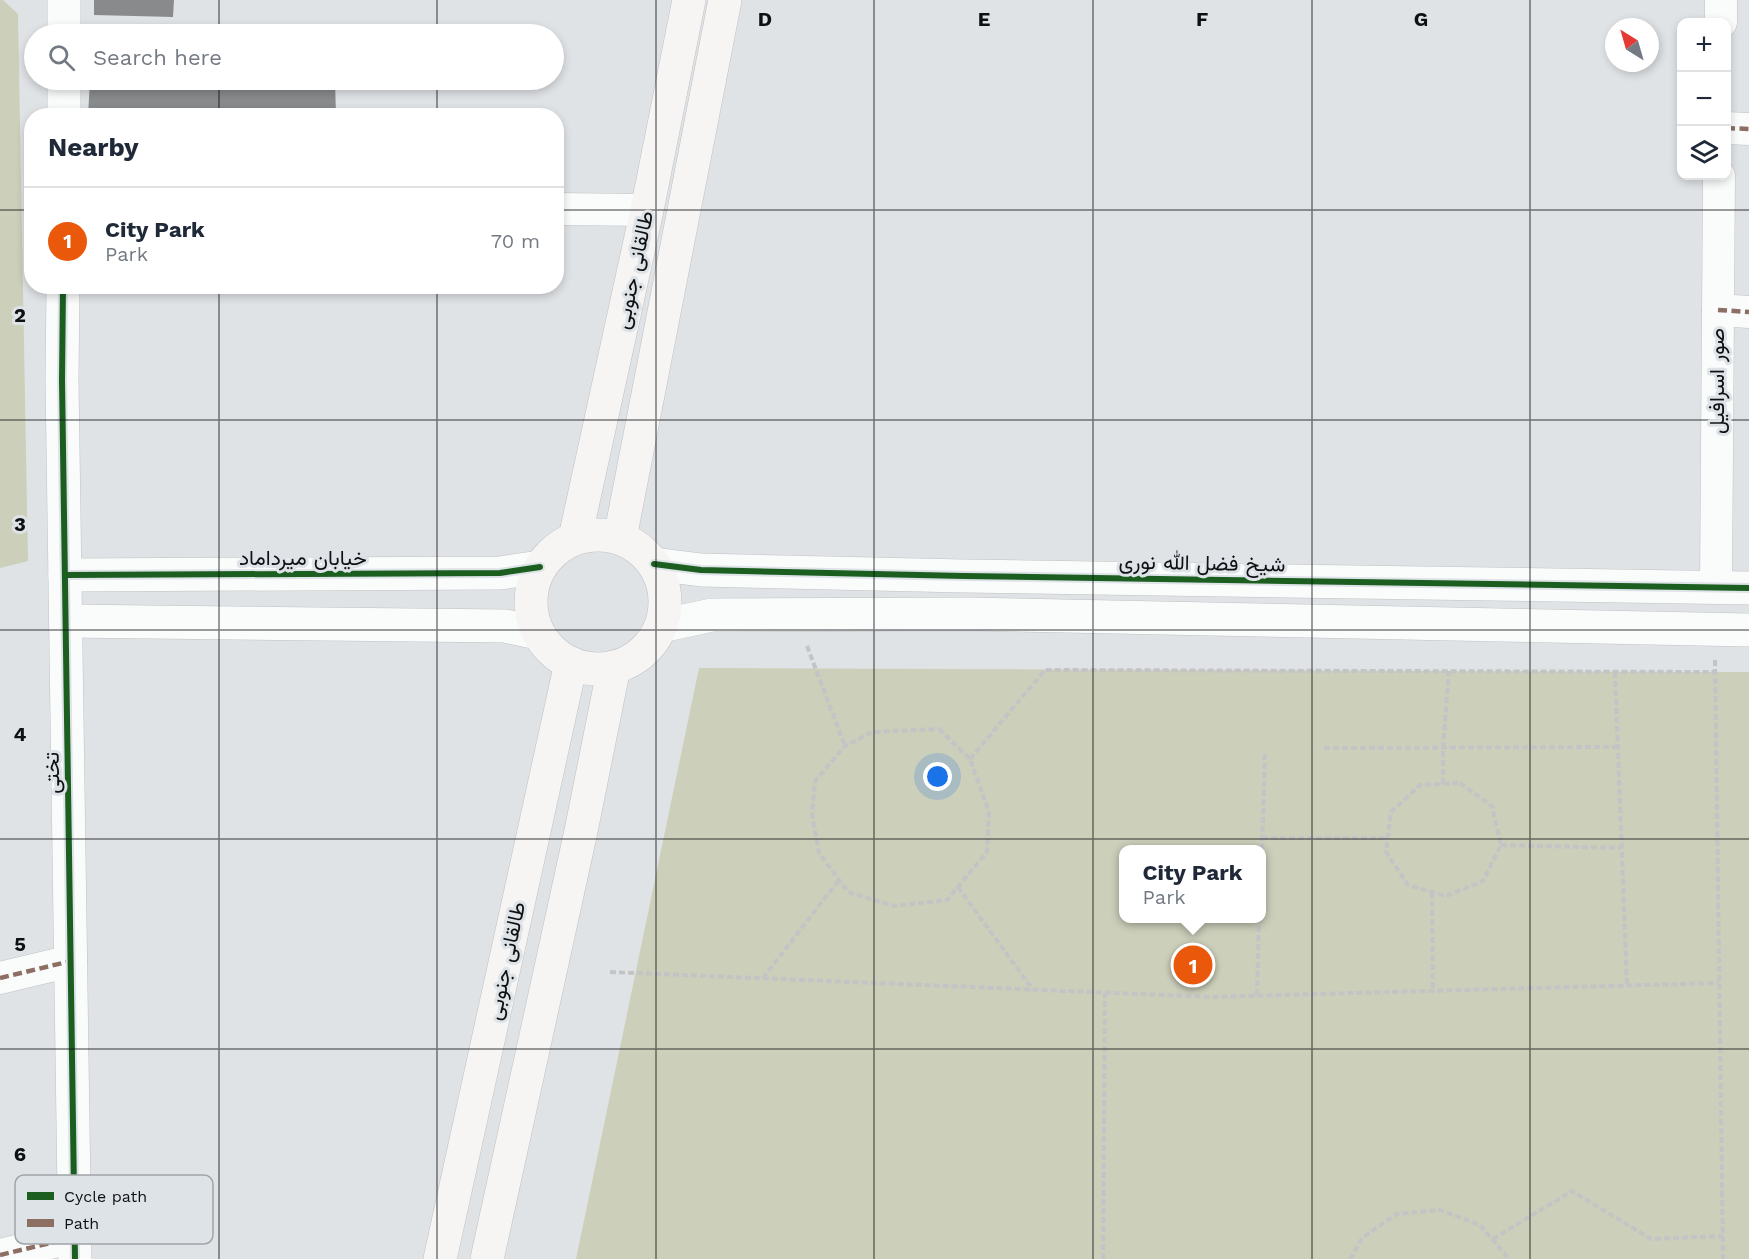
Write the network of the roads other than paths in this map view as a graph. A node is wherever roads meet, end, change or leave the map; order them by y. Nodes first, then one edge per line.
1 (64, 0) edge
2 (689, 0) edge
3 (725, 0) edge
4 (1721, 0) edge
5 (1720, 18) edge
6 (64, 24) edge
7 (64, 90) edge
8 (64, 108) edge
9 (1731, 128) edge
10 (1749, 129) edge
11 (1719, 180) edge
12 (564, 209) edge
13 (647, 210) junction
14 (63, 294) edge
15 (1718, 310) junction
16 (1749, 312) edge
17 (575, 538) junction
18 (620, 538) junction
19 (654, 564) junction
20 (540, 567) junction
21 (346, 574) junction
22 (65, 575) junction
23 (1716, 588) junction
24 (1749, 588) edge
25 (66, 621) junction
26 (344, 624) junction
27 (661, 626) junction
28 (1715, 629) junction
29 (1749, 630) edge
30 (538, 633) junction
31 (571, 663) junction
32 (614, 667) junction
33 (536, 821) junction
34 (581, 831) junction
35 (71, 961) junction
36 (0, 978) edge
37 (473, 1111) junction
38 (517, 1121) junction
39 (74, 1175) edge
40 (75, 1248) edge
41 (0, 1255) edge
42 (440, 1259) edge
43 (487, 1259) edge

1 - 6 street
2 - 13 main road, طالقانی جنوبی
3 - 18 main road, طالقانی جنوبی
4 - 5 street
7 - 8 street
9 - 10 street
11 - 15 street, صور اسرافیل
12 - 13 street
13 - 17 main road, طالقانی جنوبی
14 - 22 street, تختی
15 - 16 street
15 - 23 street, صور اسرافیل
17 - 18 main road
17 - 20 main road
18 - 19 main road
19 - 23 street, شیخ فضل الله نوری
19 - 27 main road
20 - 21 street, خیابان میرداماد
20 - 30 main road
21 - 22 street, خیابان میرداماد
21 - 26 street
22 - 25 street, تختی
23 - 24 street, شیخ فضل الله نوری
23 - 28 street
25 - 26 street
25 - 35 street, تختی
26 - 30 street
27 - 28 street
27 - 32 main road
28 - 29 street
30 - 31 main road
31 - 32 main road
31 - 33 main road, طالقانی جنوبی
32 - 34 main road
33 - 34 main road
33 - 37 main road, طالقانی جنوبی
34 - 38 main road
35 - 36 street
35 - 39 street, تختی
37 - 38 main road
37 - 42 main road, طالقانی جنوبی
38 - 43 main road
40 - 41 street

